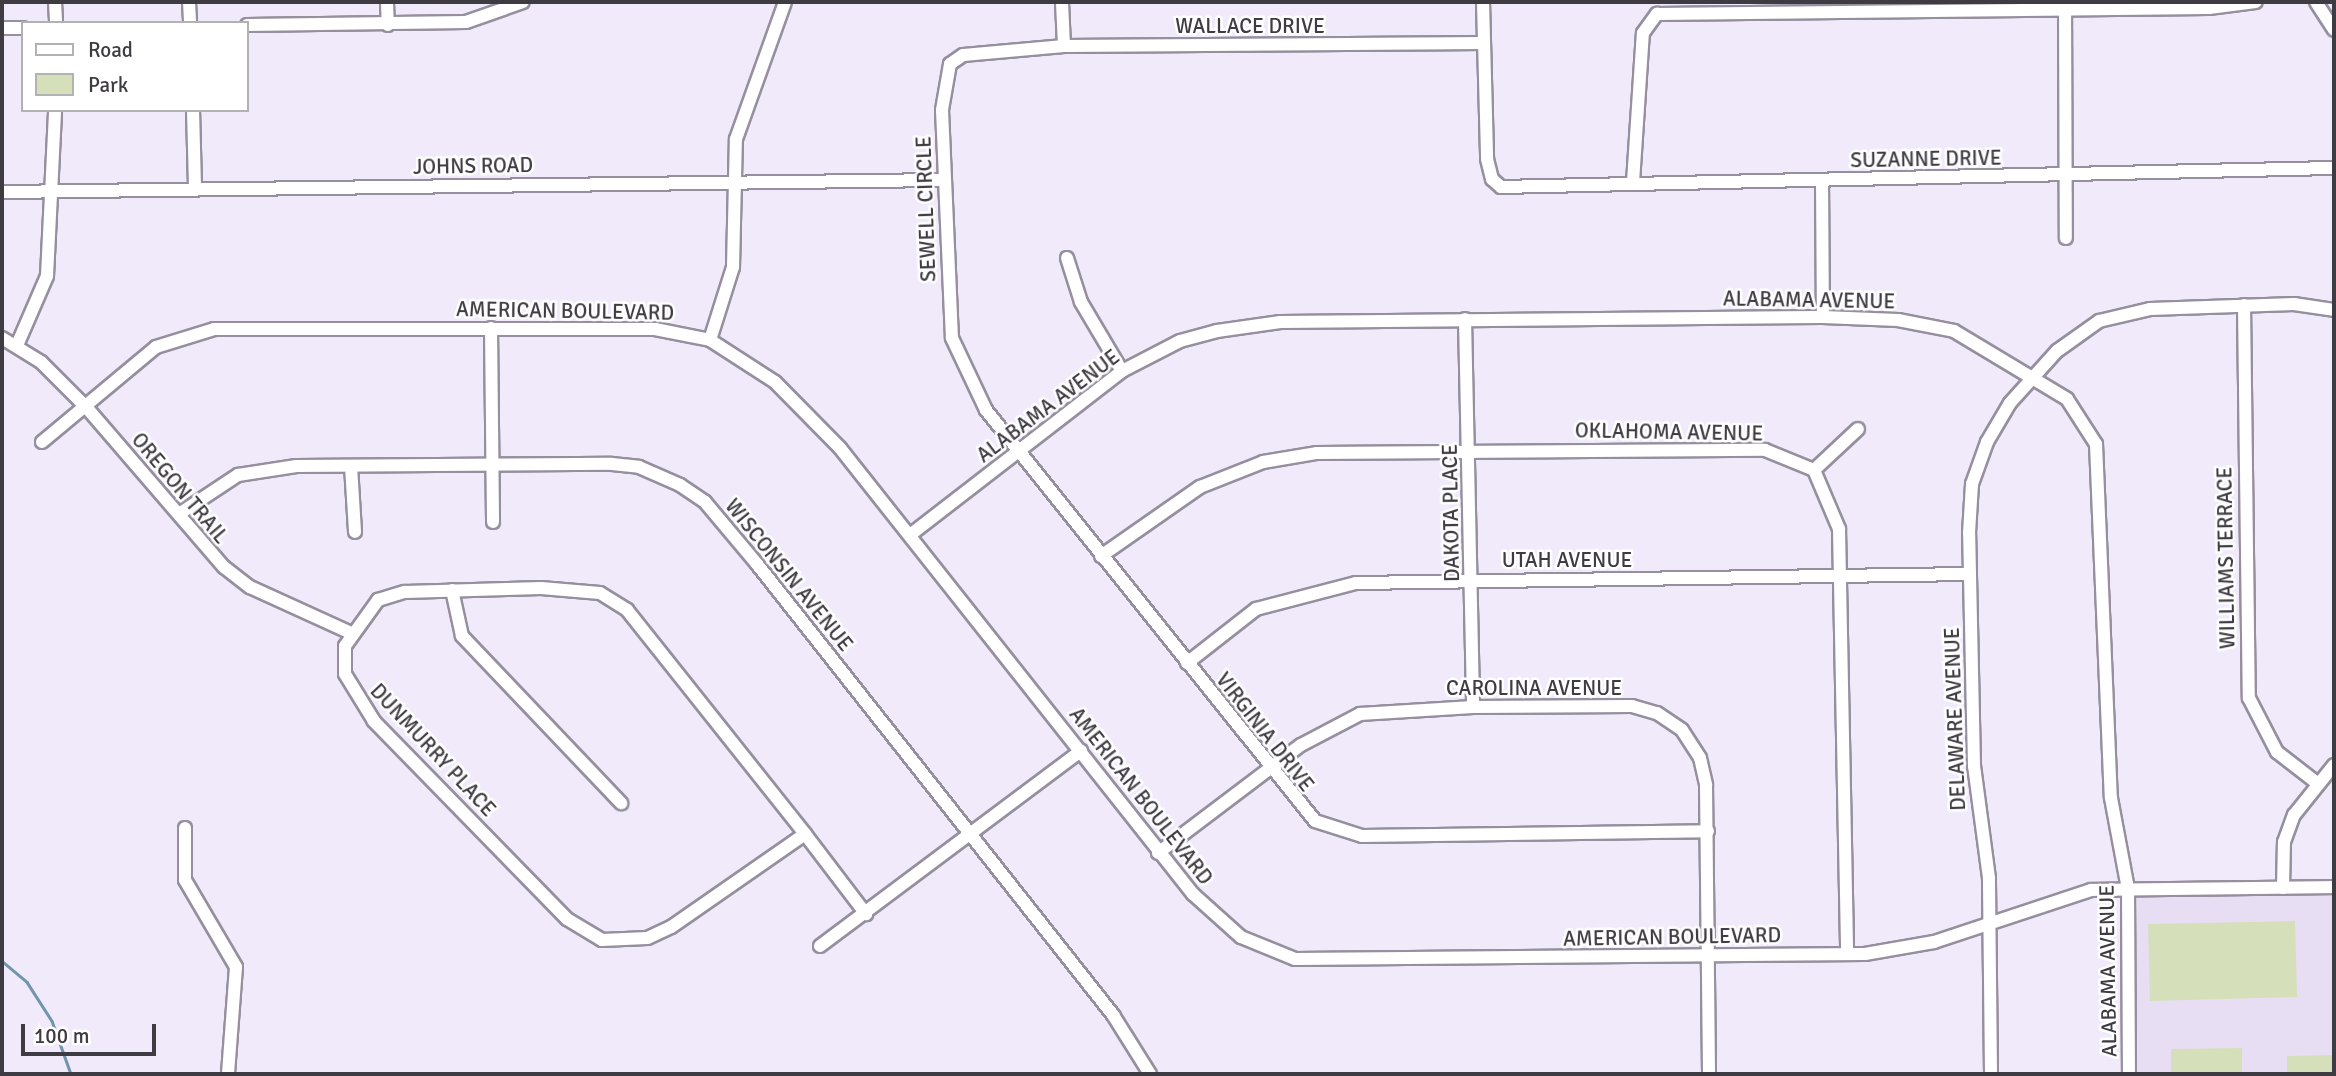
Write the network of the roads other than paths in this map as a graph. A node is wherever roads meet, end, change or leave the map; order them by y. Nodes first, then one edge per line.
1 (55, 2) edge
2 (189, 2) edge
3 (387, 2) edge
4 (523, 2) edge
5 (785, 2) edge
6 (1062, 2) edge
7 (1483, 2) edge
8 (2256, 2) edge
9 (2316, 2) edge
10 (2065, 5) edge
11 (56, 21) edge
12 (190, 21) edge
13 (248, 25) edge
14 (388, 25) junction
15 (2, 28) edge
16 (21, 28) edge
17 (2334, 30) edge
18 (1482, 43) junction
19 (1064, 46) junction
20 (55, 112) edge
21 (192, 112) edge
22 (2334, 168) edge
23 (2062, 176) junction
24 (944, 180) junction
25 (1822, 180) junction
26 (1633, 182) junction
27 (737, 183) junction
28 (195, 188) junction
29 (54, 191) junction
30 (2, 192) edge
31 (2066, 238) dead end
32 (1067, 258) dead end
33 (2244, 305) junction
34 (2334, 310) edge
35 (1823, 317) junction
36 (1465, 318) junction
37 (491, 328) junction
38 (2, 338) edge
39 (710, 340) junction
40 (18, 343) junction
41 (1122, 371) junction
42 (2033, 379) junction
43 (87, 408) junction
44 (1858, 429) dead end
45 (42, 442) dead end
46 (1022, 450) junction
47 (1470, 451) junction
48 (491, 464) junction
49 (351, 466) junction
50 (1814, 470) junction
51 (179, 514) junction
52 (493, 522) dead end
53 (355, 532) dead end
54 (910, 535) junction
55 (1101, 555) junction
56 (1970, 574) junction
57 (1470, 579) junction
58 (1840, 579) junction
59 (452, 590) junction
60 (351, 633) junction
61 (1187, 663) junction
62 (1473, 706) junction
63 (1081, 751) junction
64 (2334, 765) edge
65 (1269, 769) junction
66 (2317, 783) junction
67 (621, 803) dead end
68 (186, 828) dead end
69 (1708, 831) junction
70 (805, 834) junction
71 (973, 836) junction
72 (1158, 853) junction
73 (2334, 887) edge
74 (2283, 888) junction
75 (2128, 890) junction
76 (866, 914) junction
77 (1991, 923) junction
78 (820, 946) dead end
79 (1847, 954) junction
80 (1710, 956) junction
81 (228, 1074) edge
82 (1150, 1074) edge
83 (1709, 1074) edge
84 (1991, 1074) edge
85 (2129, 1074) edge

1 - 11 street
2 - 12 street
3 - 14 street
4 - 14 street
5 - 27 street
6 - 19 street
7 - 18 street
8 - 10 street
9 - 17 street
10 - 23 street
10 - 26 street
13 - 14 street
15 - 16 street
18 - 19 street, WALLACE DRIVE
18 - 26 street, SUZANNE DRIVE
19 - 24 street, SEWELL CIRCLE
20 - 29 street
21 - 28 street
22 - 23 street, SUZANNE DRIVE
23 - 25 street, SUZANNE DRIVE
23 - 31 street
24 - 27 street, JOHNS ROAD
24 - 46 street, SEWELL CIRCLE
25 - 26 street, SUZANNE DRIVE
25 - 35 street
27 - 28 street, JOHNS ROAD
27 - 39 street
28 - 29 street, JOHNS ROAD
29 - 30 street, JOHNS ROAD
29 - 40 street
32 - 41 street
33 - 34 street, DELAWARE AVENUE
33 - 42 street, DELAWARE AVENUE
33 - 66 street, WILLIAMS TERRACE
35 - 36 street, ALABAMA AVENUE
35 - 42 street, ALABAMA AVENUE
36 - 41 street, ALABAMA AVENUE
36 - 47 street, DAKOTA PLACE
37 - 39 street, AMERICAN BOULEVARD
37 - 43 street, AMERICAN BOULEVARD
37 - 48 street
38 - 40 street, OREGON TRAIL
39 - 54 street, AMERICAN BOULEVARD
40 - 43 street, OREGON TRAIL
41 - 46 street, ALABAMA AVENUE
42 - 56 street, DELAWARE AVENUE
42 - 75 street, ALABAMA AVENUE
43 - 45 street, AMERICAN BOULEVARD
43 - 51 street, OREGON TRAIL
44 - 50 street
46 - 54 street, ALABAMA AVENUE
46 - 55 street, VIRGINIA DRIVE
47 - 50 street, OKLAHOMA AVENUE
47 - 55 street, OKLAHOMA AVENUE
47 - 57 street, DAKOTA PLACE
48 - 49 street, WISCONSIN AVENUE
48 - 52 street
48 - 71 street, WISCONSIN AVENUE
49 - 51 street, WISCONSIN AVENUE
49 - 53 street
50 - 58 street
51 - 60 street, OREGON TRAIL
54 - 63 street, AMERICAN BOULEVARD
55 - 61 street, VIRGINIA DRIVE
56 - 58 street, UTAH AVENUE
56 - 77 street, DELAWARE AVENUE
57 - 58 street, UTAH AVENUE
57 - 61 street, UTAH AVENUE
57 - 62 street, DAKOTA PLACE
58 - 79 street
59 - 60 street
59 - 67 street
59 - 70 street
60 - 70 street, DUNMURRY PLACE
61 - 65 street, VIRGINIA DRIVE
62 - 65 street, CAROLINA AVENUE
62 - 69 street, CAROLINA AVENUE
63 - 71 street
63 - 72 street, AMERICAN BOULEVARD
64 - 66 street
65 - 69 street, VIRGINIA DRIVE
65 - 72 street, CAROLINA AVENUE
66 - 74 street
68 - 81 street
69 - 80 street, CAROLINA AVENUE
70 - 76 street
71 - 76 street
71 - 82 street, WISCONSIN AVENUE
72 - 80 street, AMERICAN BOULEVARD
73 - 74 street, AMERICAN BOULEVARD
74 - 75 street, AMERICAN BOULEVARD
75 - 77 street, AMERICAN BOULEVARD
75 - 85 street, ALABAMA AVENUE
76 - 78 street
77 - 79 street, AMERICAN BOULEVARD
77 - 84 street, DELAWARE AVENUE
79 - 80 street, AMERICAN BOULEVARD
80 - 83 street, CAROLINA AVENUE

